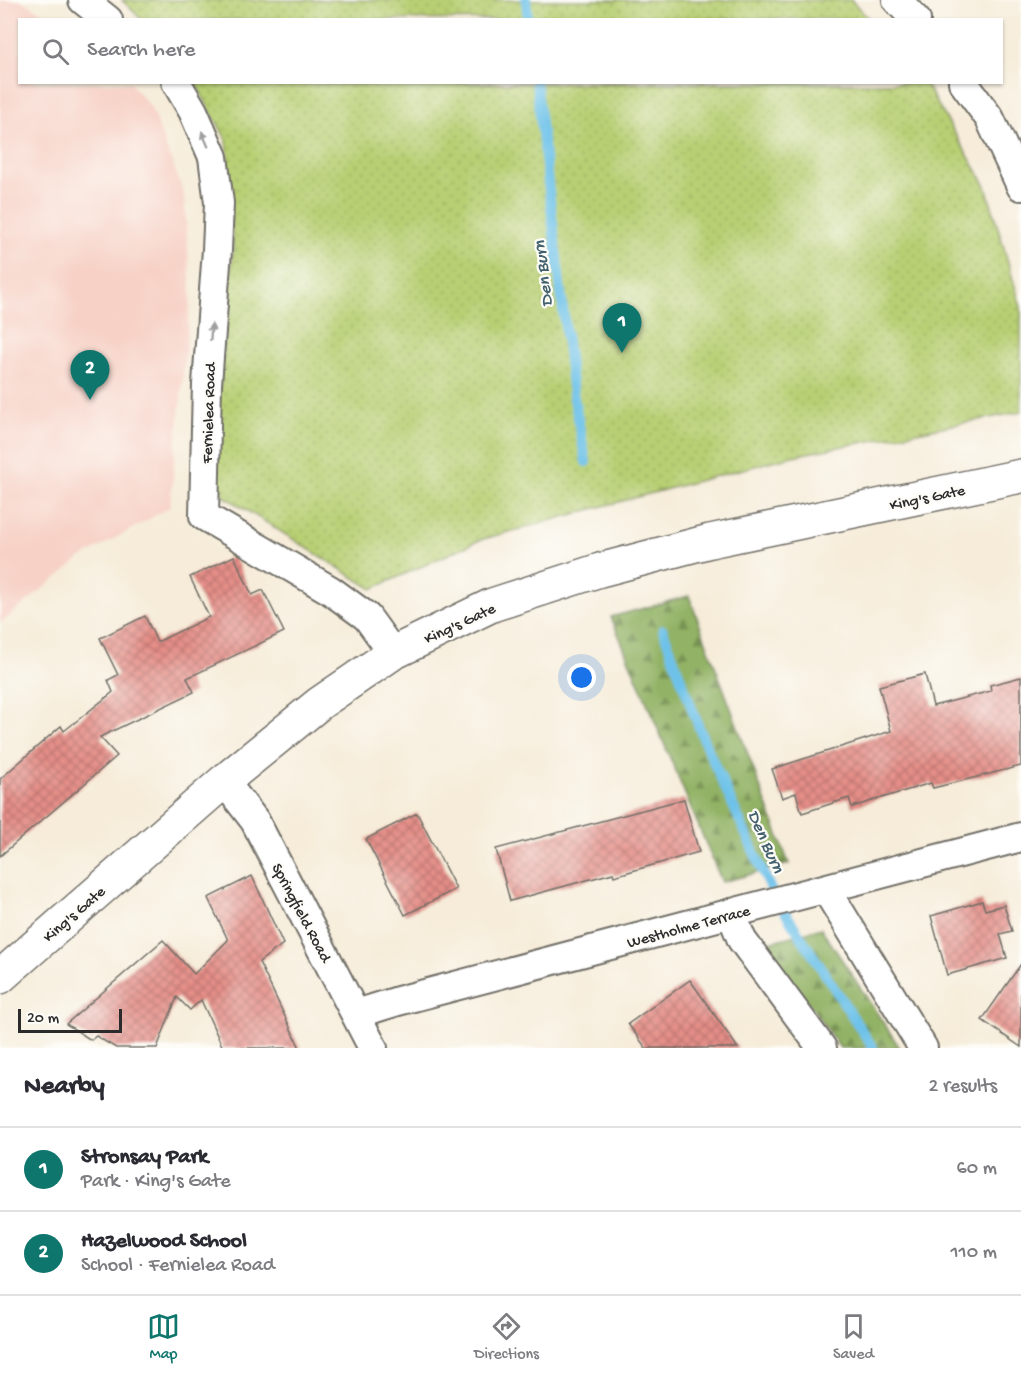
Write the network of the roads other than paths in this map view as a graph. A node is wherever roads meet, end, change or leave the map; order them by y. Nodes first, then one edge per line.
1 (83, 0) edge
2 (897, 0) edge
3 (106, 18) edge
4 (914, 18) edge
5 (177, 84) edge
6 (964, 84) edge
7 (1021, 186) edge
8 (1021, 476) edge
9 (393, 653) junction
10 (224, 781) junction
11 (1021, 837) edge
12 (818, 891) junction
13 (738, 912) junction
14 (0, 977) edge
15 (356, 1014) junction
16 (373, 1048) edge
17 (822, 1048) edge
18 (923, 1048) edge

1 - 3 street
2 - 4 street
9 -> 5 street, Fernielea Road
6 - 7 street
8 - 9 street, King's Gate
9 - 10 street, King's Gate
10 - 14 street, King's Gate
10 - 15 street, Springfield Road
11 - 12 street, Westholme Terrace
12 - 13 street, Westholme Terrace
12 - 18 street
13 - 15 street, Westholme Terrace
13 - 17 street
15 - 16 street, Springfield Road

